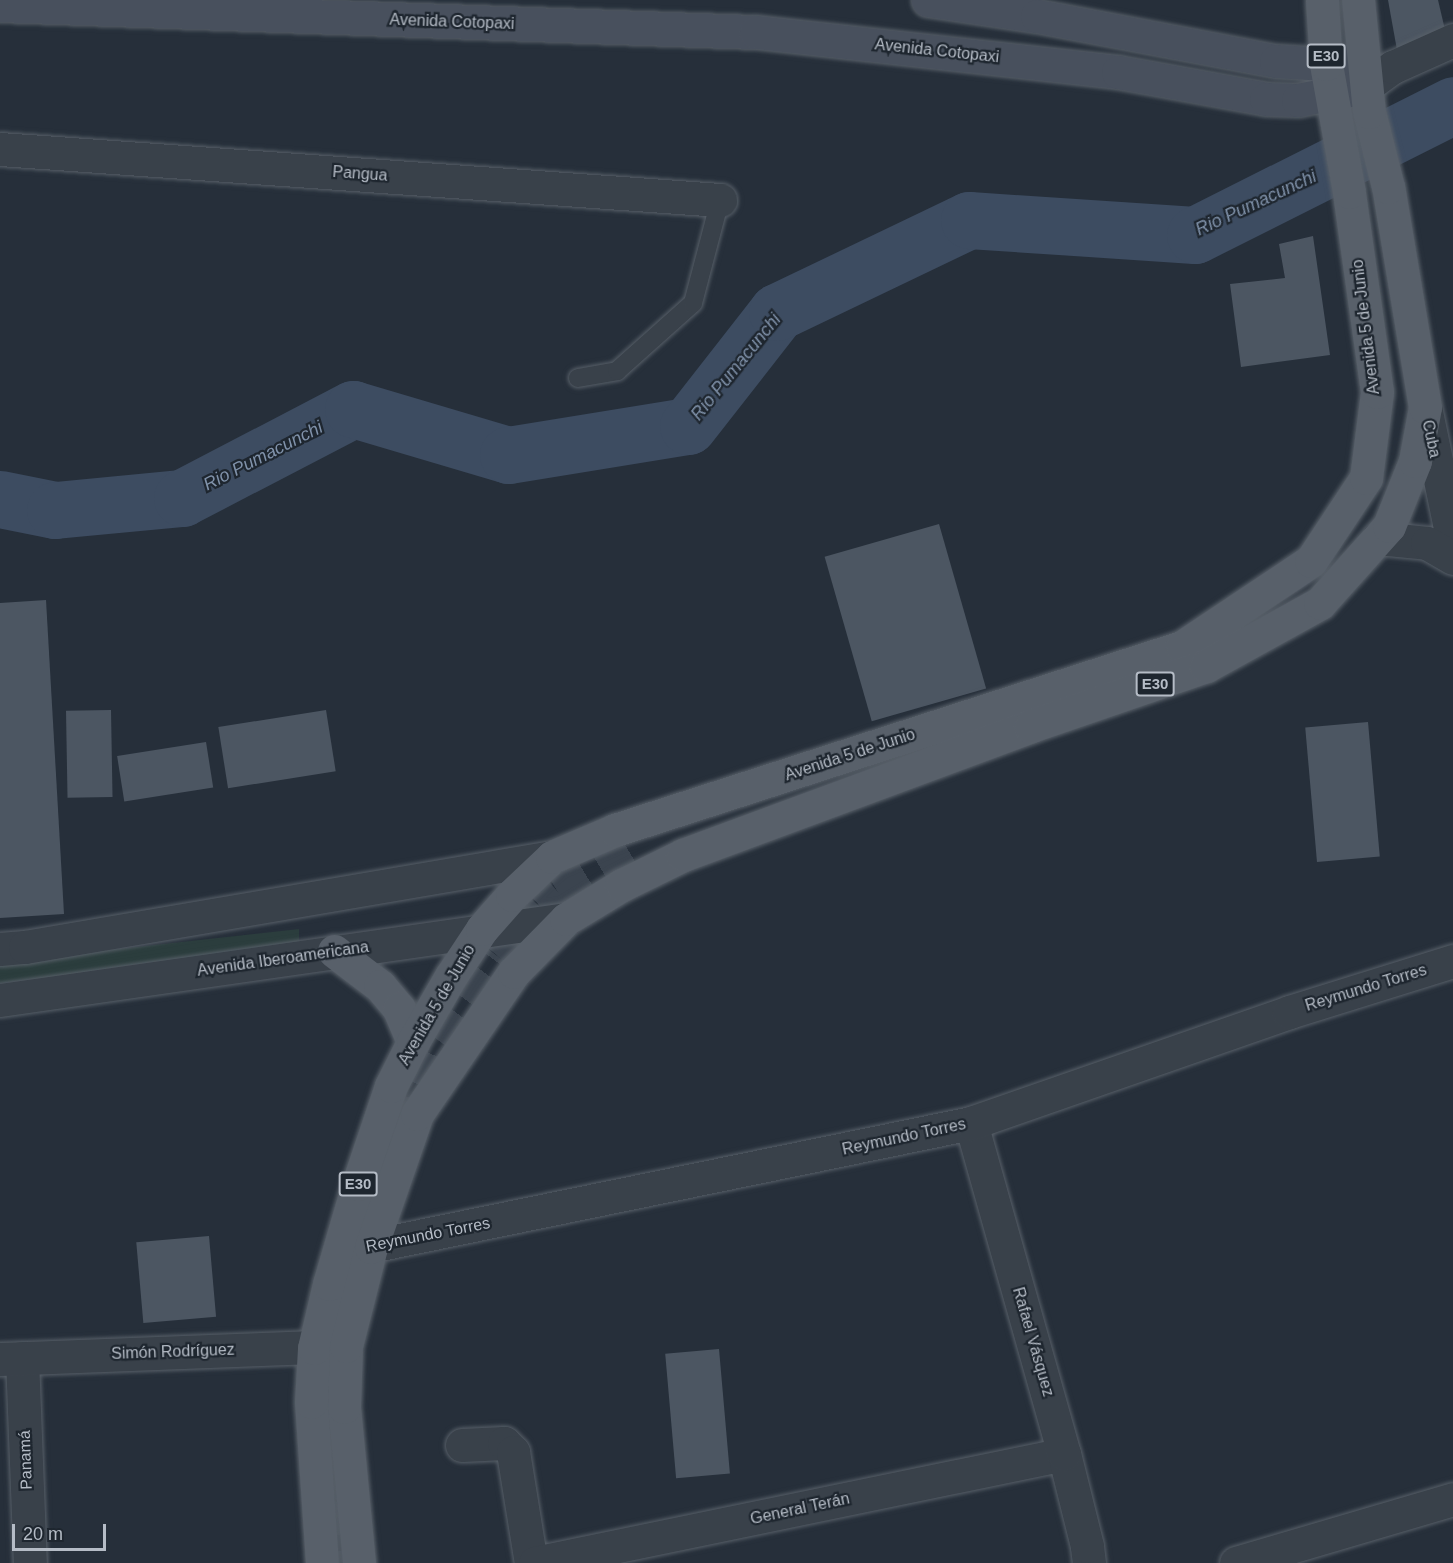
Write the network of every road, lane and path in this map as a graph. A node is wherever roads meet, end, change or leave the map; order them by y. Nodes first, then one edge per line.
1 (928, 0) edge
2 (1322, 0) edge
3 (1358, 0) edge
4 (0, 6) edge
5 (1453, 40) edge
6 (1372, 82) junction
7 (1331, 91) junction
8 (0, 149) edge
9 (720, 200) joint
10 (578, 378) dead end
11 (1425, 407) junction
12 (1378, 538) junction
13 (1453, 542) edge
14 (1453, 558) edge
15 (1026, 713) junction
16 (935, 728) junction
17 (641, 842) tunnel mouth
18 (552, 856) junction
19 (566, 919) junction
20 (482, 929) junction
21 (0, 949) edge
22 (334, 951) junction
23 (1453, 961) edge
24 (0, 1000) edge
25 (412, 1042) junction
26 (971, 1123) junction
27 (371, 1247) junction
28 (339, 1252) junction
29 (346, 1346) junction
30 (314, 1348) junction
31 (11, 1358) edge
32 (462, 1445) dead end
33 (1064, 1454) junction
34 (1453, 1499) edge
35 (30, 1563) edge
36 (322, 1563) edge
37 (359, 1563) edge
38 (533, 1563) edge
39 (1089, 1563) edge
40 (1236, 1563) edge

1 - 7 main road, Avenida Cotopaxi
2 - 7 main road, Avenida 5 de Junio / E30
3 - 6 main road, Avenida 5 de Junio / E30
4 - 7 main road, Avenida Cotopaxi
5 - 6 street
6 - 7 main road, Avenida Cotopaxi
6 - 11 main road, Avenida 5 de Junio / E30
7 - 15 main road, Avenida 5 de Junio / E30
8 - 9 street, Pangua
9 - 10 lane
11 - 12 main road, Avenida 5 de Junio / E30
11 - 13 street, Cuba
12 - 14 street
12 - 15 main road, Avenida 5 de Junio / E30
15 - 16 main road, Avenida 5 de Junio / E30
15 - 19 main road, Avenida 5 de Junio / E30
16 - 17 main road
16 - 18 main road, Avenida 5 de Junio / E30
18 - 20 main road, Avenida 5 de Junio / E30
18 - 21 street
19 - 20 street, Avenida Iberoamericana
19 - 27 main road, Avenida 5 de Junio / E30
20 - 22 street, Avenida Iberoamericana
20 - 25 main road, Avenida 5 de Junio / E30
22 - 24 street, Avenida Iberoamericana
22 - 25 main road
23 - 26 street, Reymundo Torres
25 - 28 main road, Avenida 5 de Junio / E30
26 - 27 street, Reymundo Torres
26 - 33 street, Rafael Vásquez
27 - 28 street, Reymundo Torres
27 - 29 main road, Avenida 5 de Junio / E30
28 - 30 main road, Avenida 5 de Junio / E30
29 - 30 street, Simón Rodríguez
29 - 37 main road, Avenida 5 de Junio / E30
30 - 31 street, Simón Rodríguez
30 - 36 main road, Avenida 5 de Junio / E30
31 - 35 street, Panamá
32 - 38 street
33 - 38 street, General Terán
33 - 39 street, Rafael Vásquez
34 - 40 street

